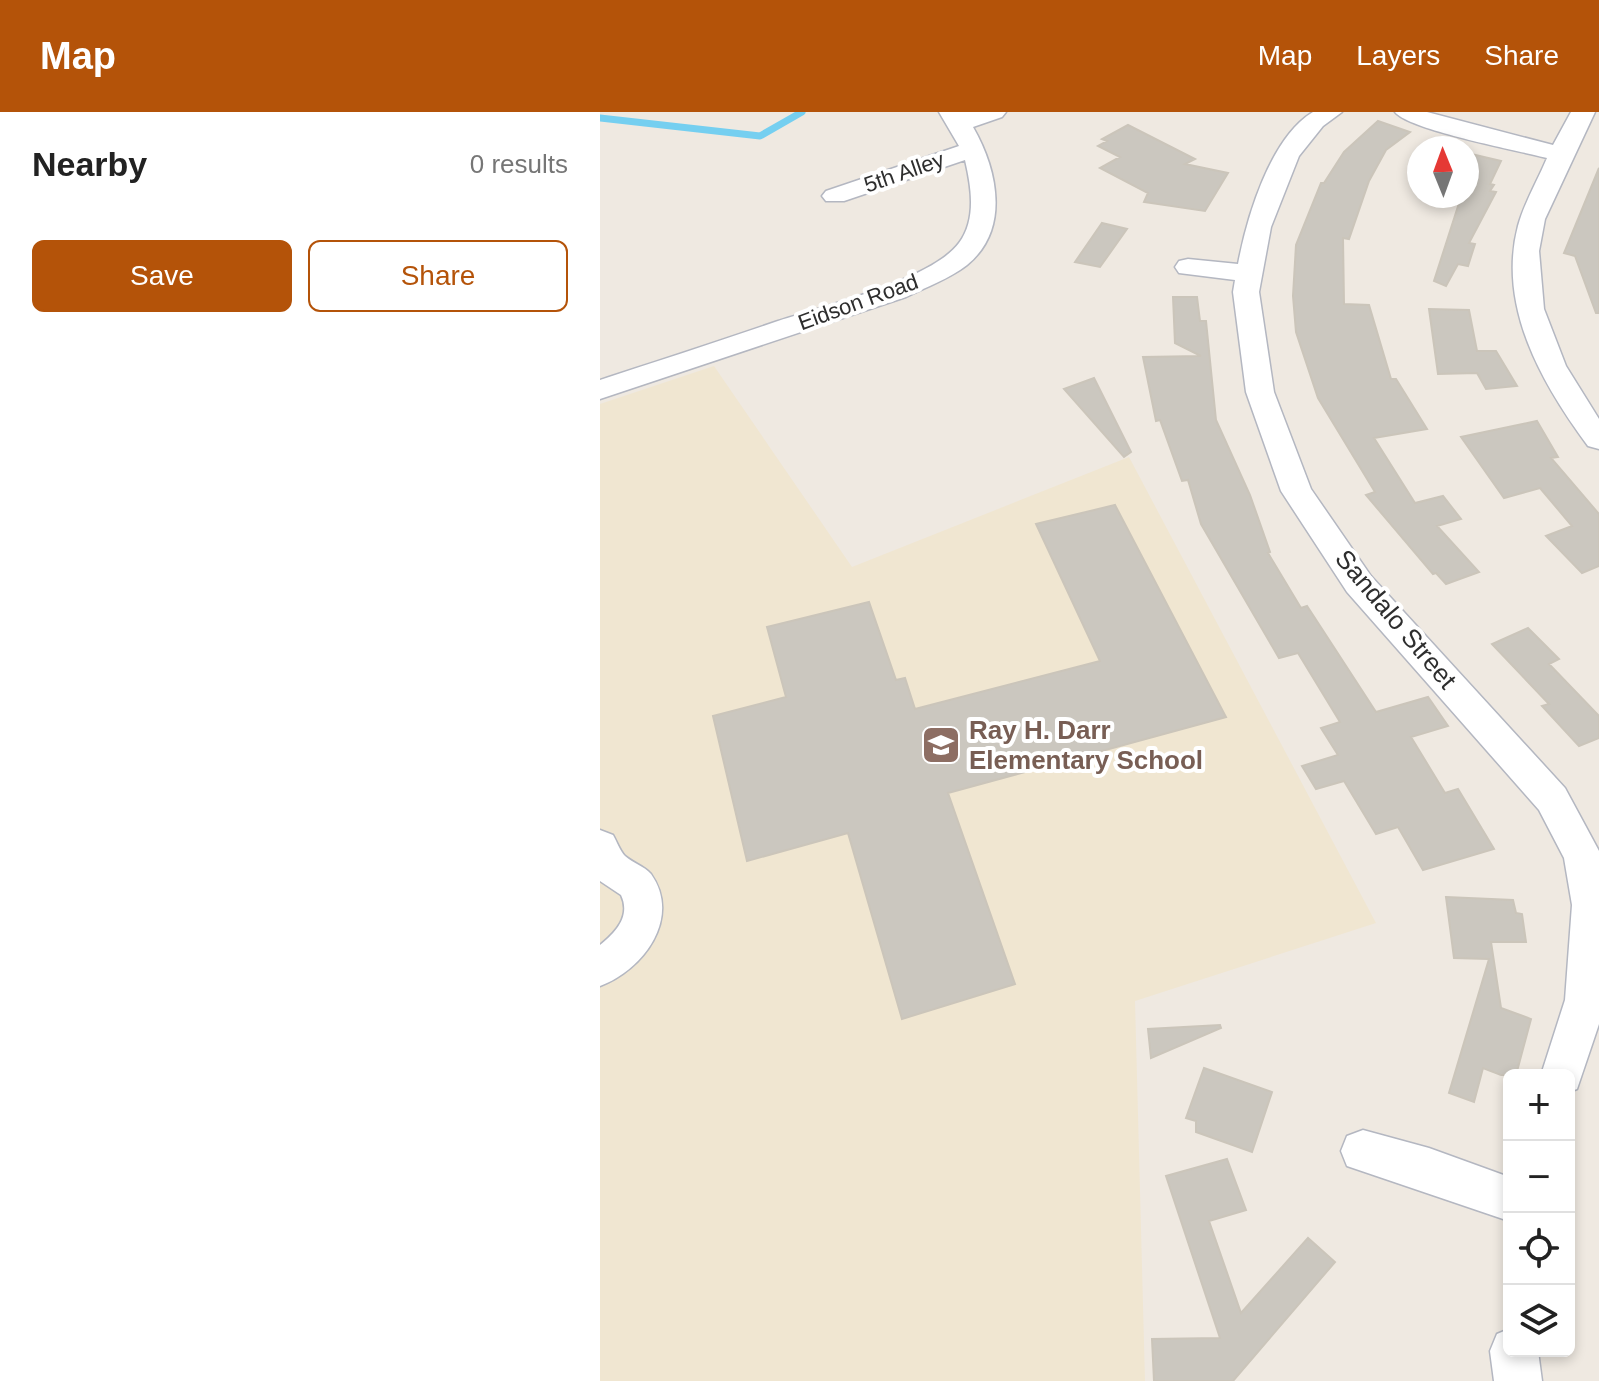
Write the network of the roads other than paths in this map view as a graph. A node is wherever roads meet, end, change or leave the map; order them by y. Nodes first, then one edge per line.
1 (994, 112) edge
2 (1330, 112) edge
3 (1407, 112) edge
4 (1583, 112) edge
5 (956, 118) edge
6 (973, 149) junction
7 (1560, 154) junction
8 (835, 196) dead end
9 (1188, 267) dead end
10 (1250, 273) junction
11 (600, 390) edge
12 (1599, 439) edge
13 (600, 846) edge
14 (600, 968) edge
15 (1564, 1069) edge
16 (1363, 1151) dead end
17 (1503, 1197) edge
18 (1515, 1357) edge
19 (1518, 1381) edge

1 - 5 street
2 - 10 street, Sandalo Street
3 - 7 street
4 - 7 street
5 - 6 street, Eidson Road
6 - 8 street, 5th Alley
6 - 11 street, Eidson Road
7 - 12 street
9 - 10 street
10 - 15 street, Sandalo Street
13 - 14 street
16 - 17 street
18 - 19 street

